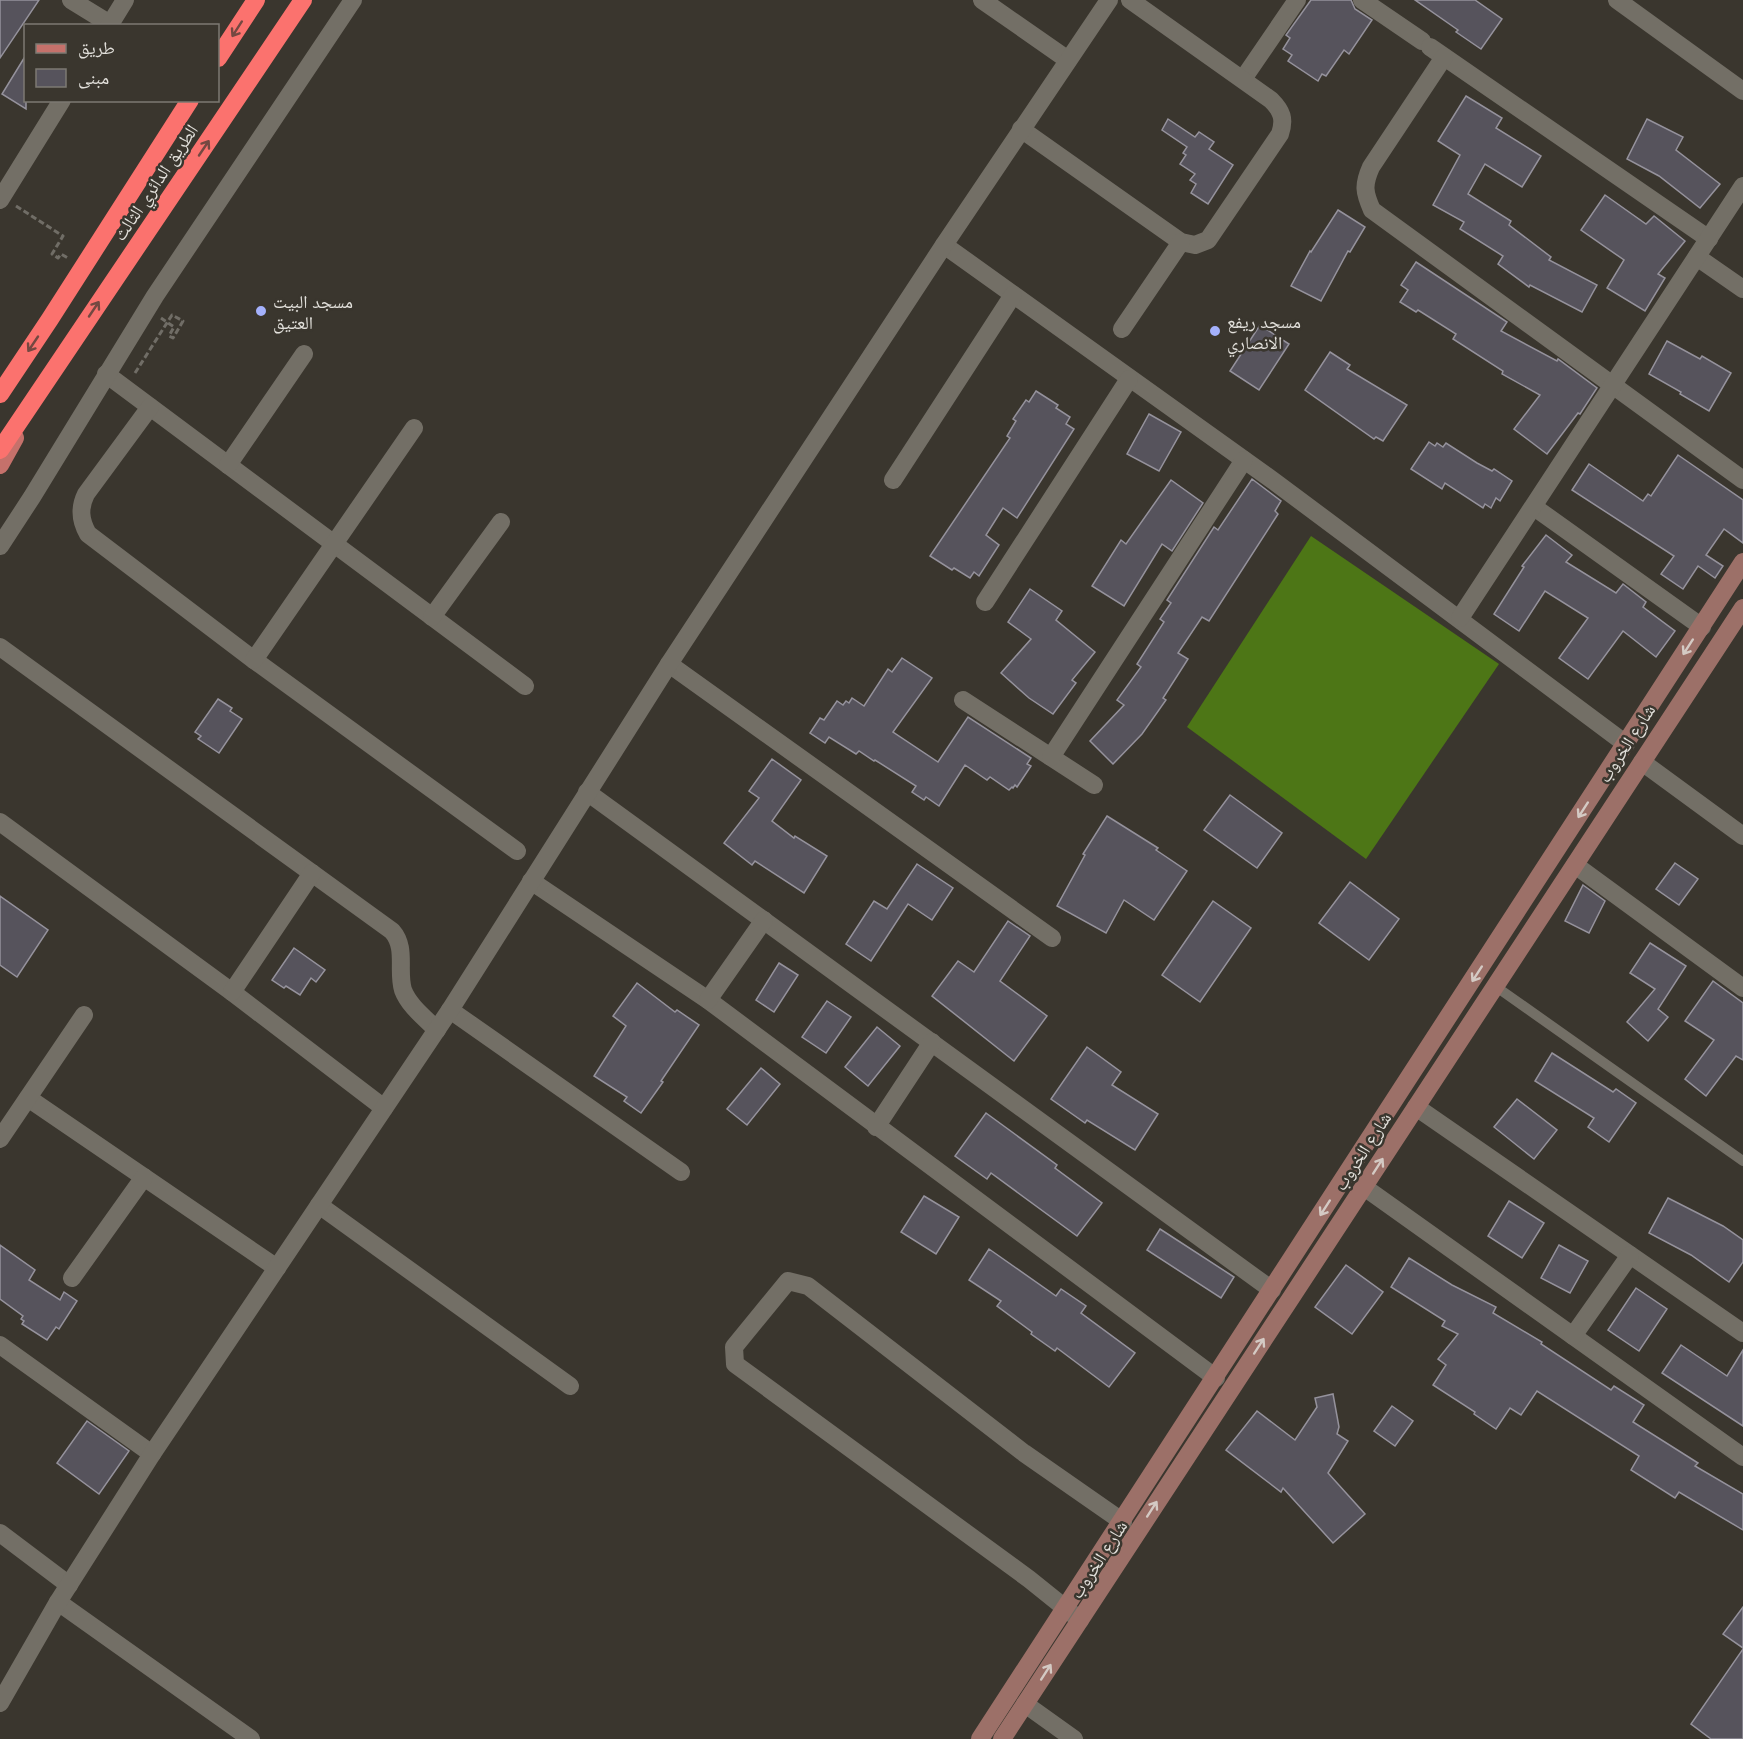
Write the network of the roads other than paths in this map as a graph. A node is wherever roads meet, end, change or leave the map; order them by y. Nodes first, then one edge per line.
1 (71, 0) edge
2 (125, 0) edge
3 (256, 0) edge
4 (303, 0) edge
5 (352, 0) edge
6 (982, 0) edge
7 (1108, 0) edge
8 (1130, 0) edge
9 (1297, 0) edge
10 (1362, 0) edge
11 (1617, 0) edge
12 (108, 24) edge
13 (111, 24) edge
14 (1432, 48) junction
15 (219, 56) edge
16 (1068, 60) junction
17 (1243, 79) junction
18 (1743, 91) edge
19 (61, 102) edge
20 (189, 102) edge
21 (1021, 129) junction
22 (1743, 186) edge
23 (1, 199) edge
24 (1709, 239) junction
25 (1181, 242) junction
26 (944, 245) junction
27 (1697, 257) junction
28 (1743, 289) edge
29 (1013, 295) junction
30 (1122, 329) dead end
31 (304, 354) dead end
32 (61, 357) junction
33 (106, 374) junction
34 (1129, 379) junction
35 (1614, 386) junction
36 (0, 394) edge
37 (150, 407) junction
38 (414, 428) dead end
39 (0, 450) edge
40 (1244, 460) junction
41 (0, 465) edge
42 (228, 465) junction
43 (893, 480) dead end
44 (1743, 480) edge
45 (1534, 507) junction
46 (501, 522) dead end
47 (334, 544) junction
48 (0, 546) edge
49 (1743, 562) edge
50 (985, 602) dead end
51 (1742, 612) edge
52 (432, 617) junction
53 (1460, 618) junction
54 (1701, 627) junction
55 (0, 647) edge
56 (254, 660) junction
57 (669, 664) junction
58 (525, 686) dead end
59 (963, 700) dead end
60 (1626, 744) junction
61 (1052, 757) junction
62 (1642, 762) junction
63 (1094, 785) dead end
64 (587, 792) junction
65 (0, 822) edge
66 (1743, 836) edge
67 (517, 851) dead end
68 (1575, 865) junction
69 (312, 873) junction
70 (531, 881) junction
71 (764, 921) junction
72 (1052, 938) dead end
73 (1495, 986) junction
74 (1743, 988) edge
75 (232, 992) junction
76 (708, 1000) junction
77 (450, 1010) junction
78 (84, 1015) dead end
79 (437, 1030) junction
80 (932, 1042) junction
81 (28, 1098) junction
82 (1416, 1107) junction
83 (384, 1108) junction
84 (876, 1126) junction
85 (0, 1139) edge
86 (1743, 1161) edge
87 (681, 1172) dead end
88 (144, 1177) junction
89 (1364, 1187) junction
90 (319, 1205) junction
91 (1630, 1255) junction
92 (278, 1268) junction
93 (72, 1278) dead end
94 (1272, 1290) junction
95 (1743, 1333) edge
96 (1573, 1336) junction
97 (0, 1345) edge
98 (1216, 1378) junction
99 (570, 1386) dead end
100 (152, 1454) junction
101 (1743, 1457) edge
102 (1123, 1522) junction
103 (0, 1533) edge
104 (69, 1585) junction
105 (58, 1602) junction
106 (1066, 1607) junction
107 (1080, 1620) junction
108 (0, 1703) edge
109 (1025, 1704) junction
110 (251, 1739) edge
111 (980, 1739) edge
112 (1002, 1739) edge
113 (1074, 1739) edge

1 - 12 street
2 - 13 street
3 -> 15 highway
32 -> 4 highway, الطريق الدائري الثالث
5 - 33 street
6 - 16 street
7 - 16 street
8 - 17 street
9 - 17 street
10 - 14 street
11 - 18 street
14 - 24 street
14 - 35 street
16 - 21 street
17 - 25 street
19 - 23 street
20 -> 36 highway, الطريق الدائري الثالث
21 - 25 street
21 - 26 street
22 - 24 street
24 - 27 street
25 - 30 street
26 - 29 street
26 - 57 street
27 - 28 street
27 - 35 street
29 - 34 street
29 - 43 street
31 - 42 street
32 - 39 highway, الطريق الدائري الثالث
32 - 41 main road
33 - 37 street
33 - 48 street
34 - 40 street
34 - 50 street
35 - 44 street
35 - 45 street
37 - 42 street
37 - 56 street
38 - 47 street
40 - 53 street
40 - 61 street
42 - 47 street
45 - 53 street
45 - 54 street
46 - 52 street
47 - 52 street
47 - 56 street
49 - 54 main road, شارع الخروب
51 - 62 main road, شارع الخروب
52 - 58 street
53 - 60 street
54 -> 60 main road, شارع الخروب
55 - 69 street
56 - 67 street
57 - 64 street
57 - 72 street
59 - 61 street
60 -> 94 main road, شارع الخروب
61 - 63 street
62 - 66 street
62 - 68 main road, شارع الخروب
64 - 70 street
64 - 71 street
65 - 75 street
68 - 73 main road, شارع الخروب
68 - 74 street
69 - 75 street
69 - 79 street
70 - 76 street
70 - 77 street
71 - 76 street
71 - 80 street
73 - 82 main road, شارع الخروب
73 - 86 lane
75 - 83 street
76 - 84 street
77 - 79 street
77 - 87 street
78 - 81 street
79 - 83 street
80 - 84 street
80 - 94 street
81 - 85 street
81 - 88 street
89 -> 82 main road, شارع الخروب
82 - 91 street
83 - 90 street
84 - 98 street
88 - 92 street
88 - 93 street
89 - 96 street
107 -> 89 main road, شارع الخروب
90 - 92 street
90 - 99 street
91 - 95 street
91 - 96 street
92 - 100 street
94 - 98 main road, شارع الخروب
96 - 101 street
97 - 100 street
98 - 102 main road, شارع الخروب
100 - 104 street
102 - 106 main road, شارع الخروب
102 - 106 street
103 - 104 street
104 - 105 street
105 - 108 street
105 - 110 street
106 - 107 street
106 - 111 main road, شارع الخروب
109 -> 107 main road, شارع الخروب
109 - 112 main road, شارع الخروب
109 - 113 street

